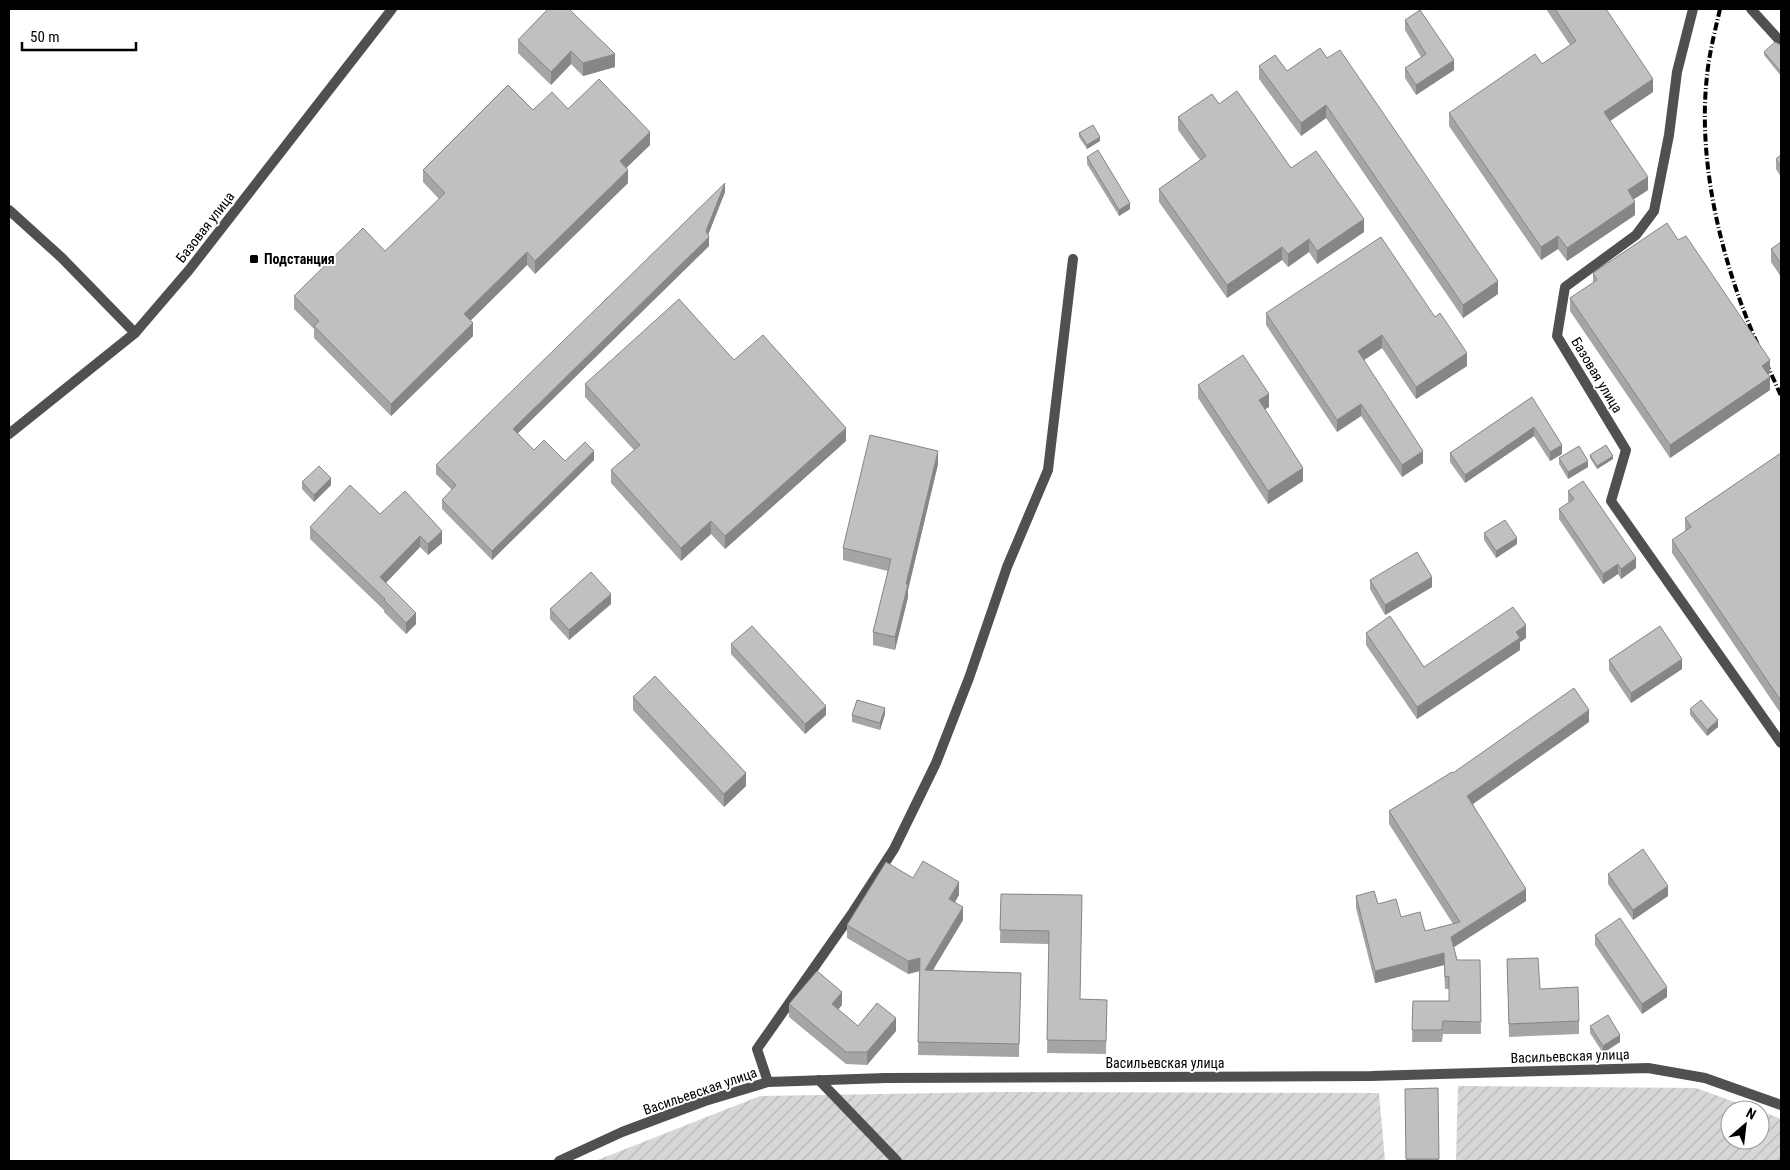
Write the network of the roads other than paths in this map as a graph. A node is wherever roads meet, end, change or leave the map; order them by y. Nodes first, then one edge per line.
1 (392, 9) edge
2 (1693, 9) edge
3 (1751, 9) edge
4 (1781, 42) edge
5 (9, 210) edge
6 (1073, 259) dead end
7 (135, 332) junction
8 (9, 434) edge
9 (1781, 743) edge
10 (819, 1080) junction
11 (768, 1082) junction
12 (1781, 1105) edge
13 (559, 1161) edge
14 (897, 1161) edge

1 - 7 street, Базовая улица
2 - 9 street, Базовая улица
3 - 4 street
5 - 7 street
6 - 11 street
7 - 8 street, Базовая улица
10 - 11 street, Васильевская улица
10 - 12 street, Васильевская улица
10 - 14 street
11 - 13 street, Васильевская улица

